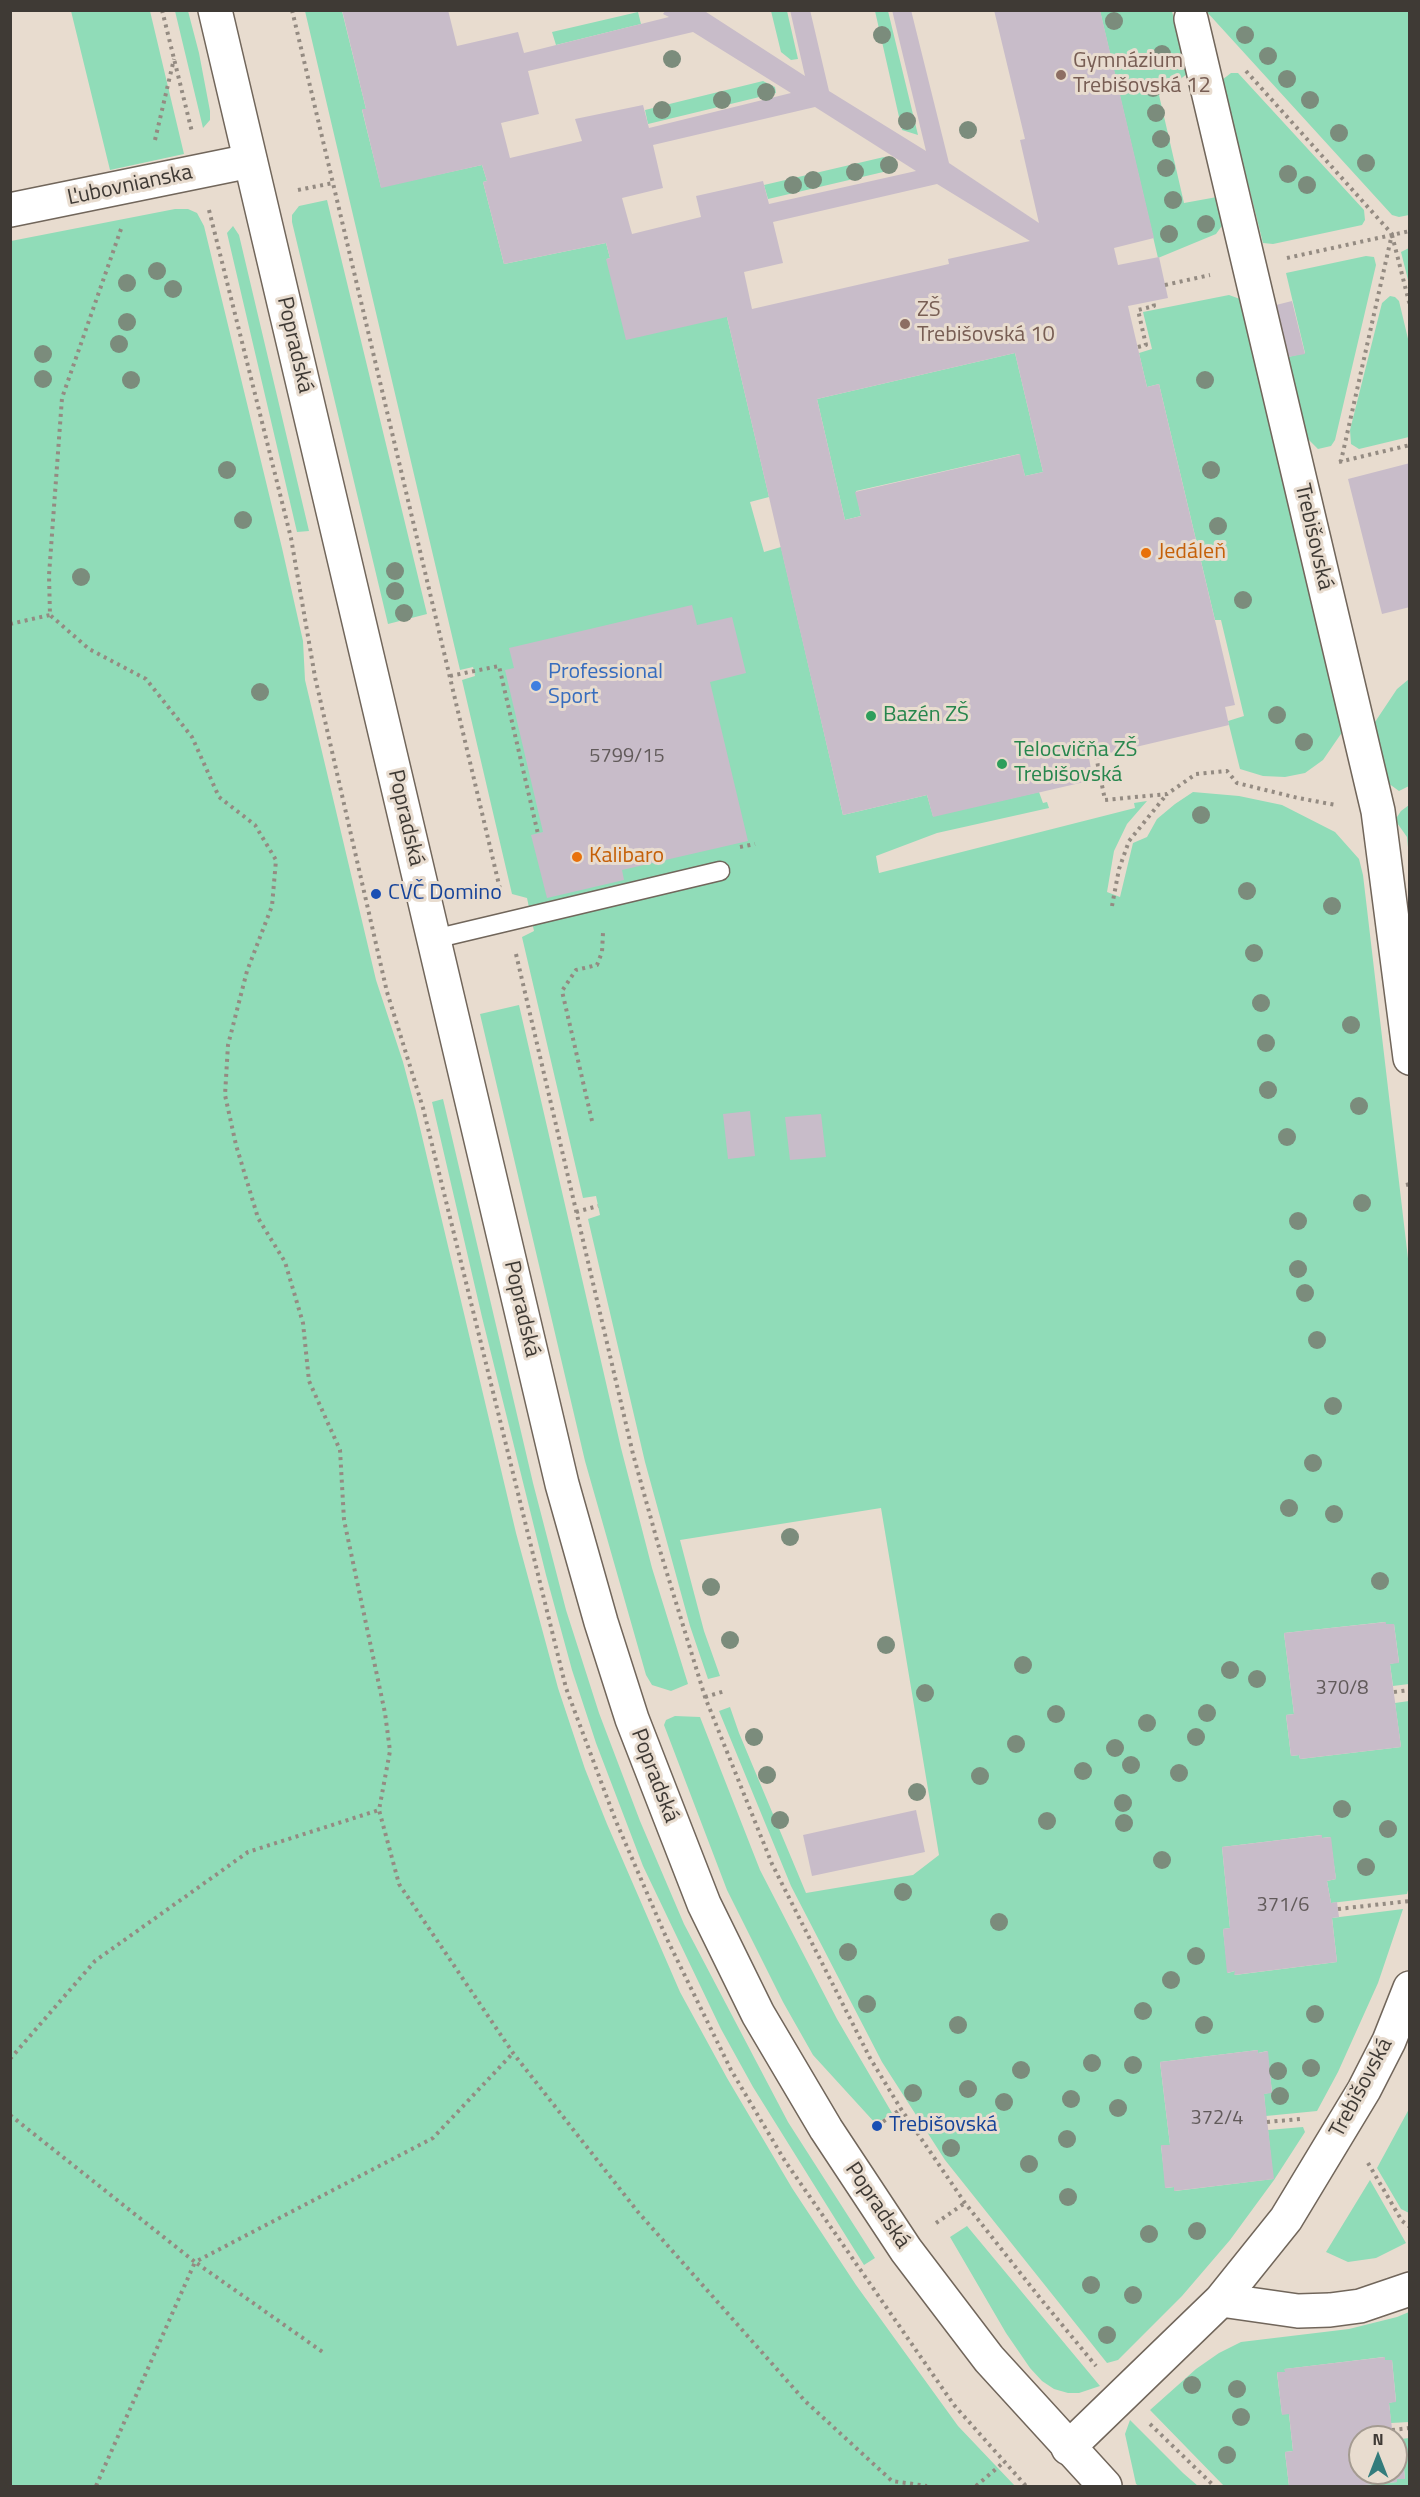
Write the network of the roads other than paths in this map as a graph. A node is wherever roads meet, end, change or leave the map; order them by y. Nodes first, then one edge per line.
1 (215, 10) edge
2 (1191, 20) dead end
3 (250, 161) junction
4 (10, 210) edge
5 (720, 871) dead end
6 (434, 939) junction
7 (1410, 1058) edge
8 (1410, 1988) edge
9 (1410, 2289) edge
10 (1221, 2300) junction
11 (1068, 2448) junction
12 (1105, 2487) edge

1 - 3 street, Popradská
2 - 7 street, Trebišovská
3 - 4 street, Ľubovnianska
3 - 6 street, Popradská
5 - 6 lane
6 - 11 street, Popradská
8 - 10 street, Trebišovská
9 - 10 street
10 - 11 street, Trebišovská
11 - 12 street, Popradská

